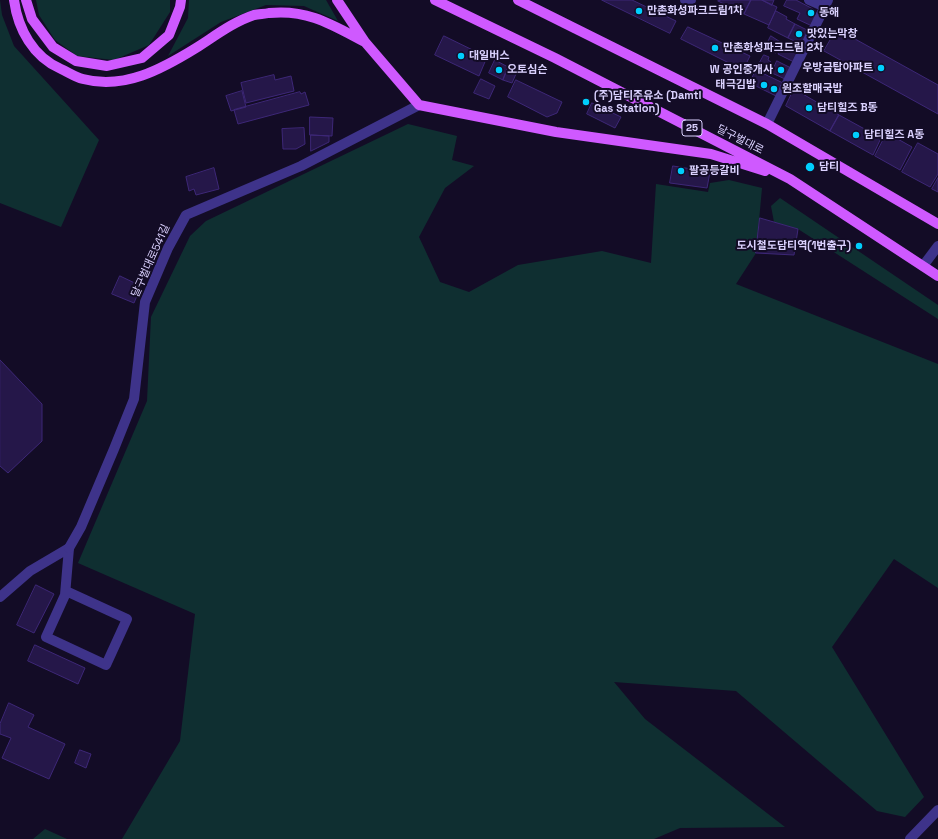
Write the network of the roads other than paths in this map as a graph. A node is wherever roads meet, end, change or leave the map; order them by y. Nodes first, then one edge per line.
1 (14, 0) edge
2 (26, 0) edge
3 (181, 0) edge
4 (337, 0) edge
5 (435, 0) edge
6 (518, 0) edge
7 (685, 0) edge
8 (691, 0) edge
9 (809, 0) edge
10 (534, 3) edge
11 (826, 4) edge
12 (365, 42) junction
13 (419, 105) junction
14 (767, 124) junction
15 (790, 179) junction
16 (938, 224) edge
17 (938, 246) edge
18 (923, 266) junction
19 (938, 276) edge
20 (70, 548) junction
21 (66, 591) junction
22 (0, 597) edge
23 (938, 810) edge
24 (910, 839) edge

1 - 12 main road
2 - 3 main road
4 - 12 main road
5 - 15 main road, 달구벌대로 / 25
6 - 10 main road
7 - 8 street
9 - 11 street
10 - 14 main road
11 - 14 street
12 - 13 main road
13 - 15 main road
13 - 20 street, 달구벌대로541길
14 - 16 main road
15 - 18 main road, 달구벌대로 / 25
17 - 18 street
18 - 19 main road, 달구벌대로 / 25
20 - 21 street
20 - 22 street
21 - 21 street
23 - 24 street

